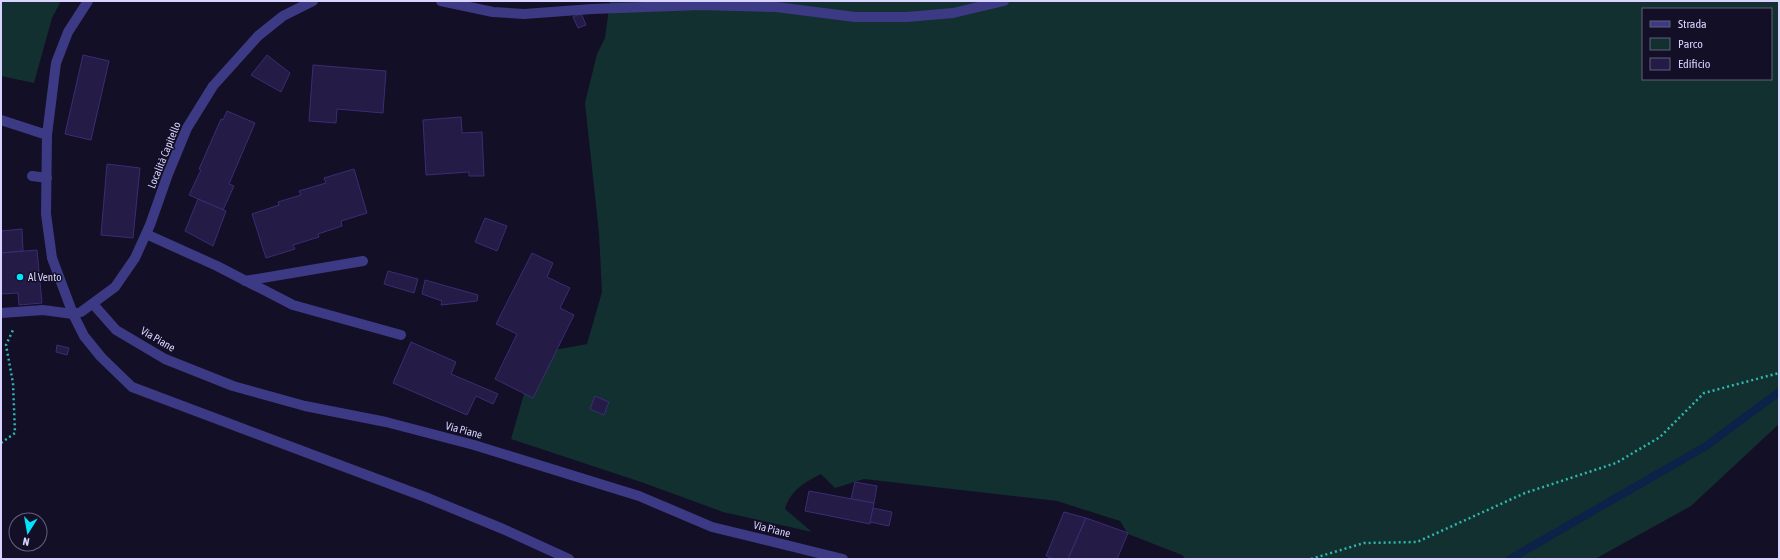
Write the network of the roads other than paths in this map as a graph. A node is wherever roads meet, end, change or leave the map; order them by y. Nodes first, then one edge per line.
1 (88, 1) edge
2 (313, 1) edge
3 (441, 1) edge
4 (1004, 1) edge
5 (1, 120) edge
6 (47, 135) junction
7 (32, 176) dead end
8 (47, 178) junction
9 (146, 234) junction
10 (363, 261) dead end
11 (245, 281) junction
12 (93, 304) junction
13 (1, 313) edge
14 (73, 314) junction
15 (401, 335) dead end
16 (569, 559) edge
17 (843, 559) edge

1 - 6 street
2 - 9 street, Località Capitello
3 - 4 street
5 - 6 street
6 - 8 street
7 - 8 street
8 - 14 street
9 - 11 street
9 - 12 street, Località Capitello
10 - 11 street
11 - 15 street
12 - 14 street, Località Capitello
12 - 17 street, Via Piane
13 - 14 street
14 - 16 street

